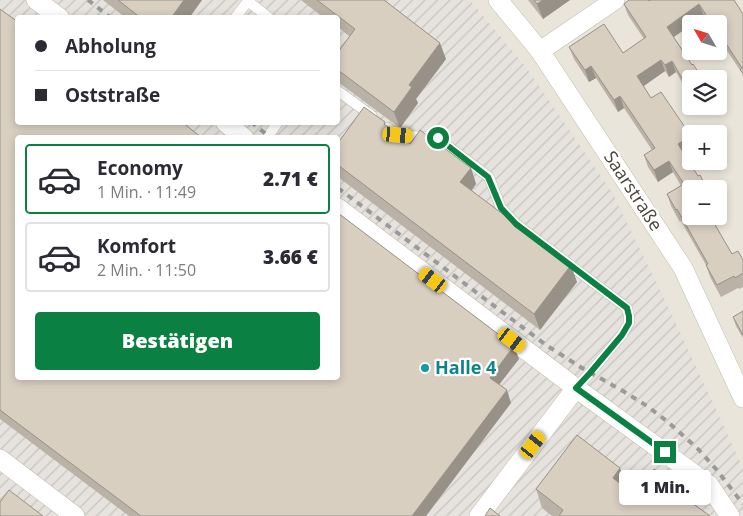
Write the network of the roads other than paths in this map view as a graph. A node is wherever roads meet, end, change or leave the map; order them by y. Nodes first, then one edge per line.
1 (36, 0) edge
2 (498, 0) edge
3 (615, 0) edge
4 (56, 15) edge
5 (237, 15) edge
6 (265, 15) edge
7 (540, 50) junction
8 (340, 92) edge
9 (228, 125) edge
10 (240, 135) edge
11 (340, 210) edge
12 (576, 388) junction
13 (743, 398) edge
14 (0, 460) edge
15 (74, 516) edge
16 (479, 516) edge
17 (730, 516) edge

1 - 4 street
2 - 7 street, Saarstraße
3 - 7 street
5 - 6 lane
7 - 13 street, Saarstraße
8 - 12 lane
9 - 10 street
11 - 12 street
12 - 16 street
12 - 17 street
14 - 15 street

